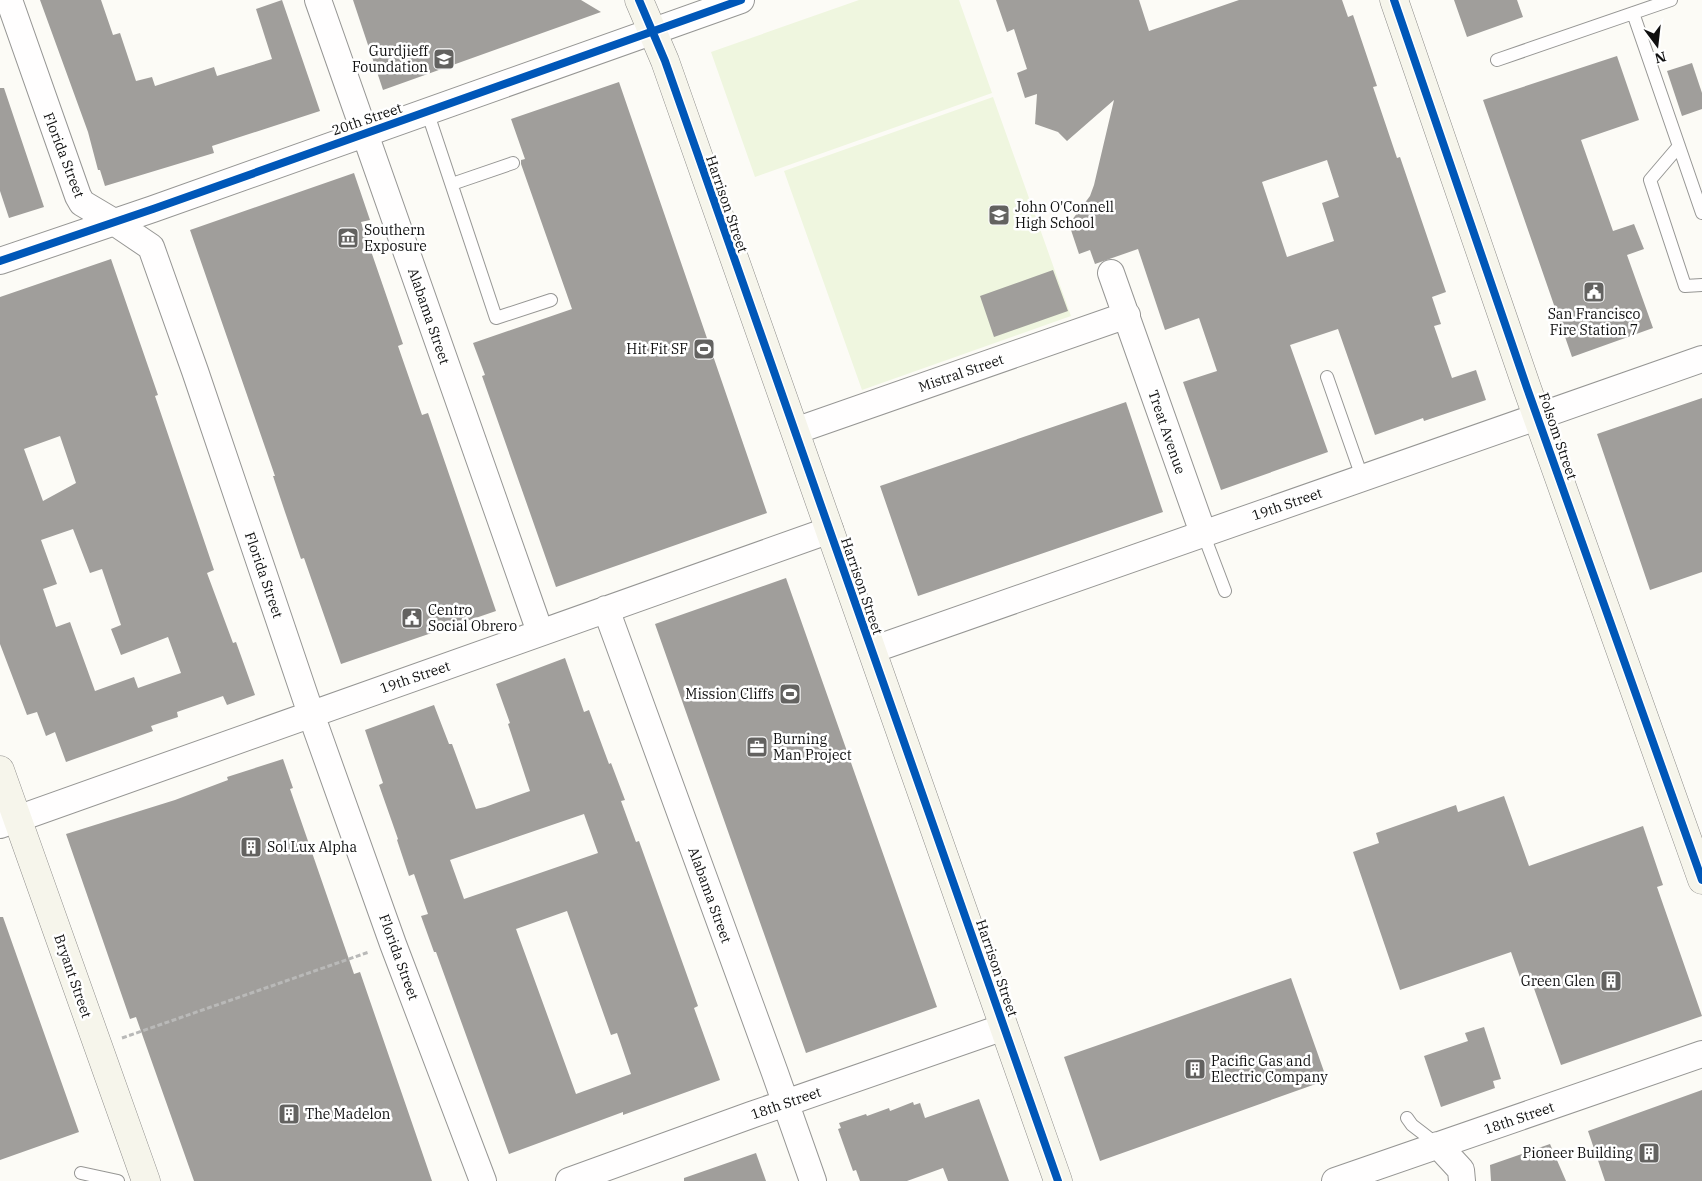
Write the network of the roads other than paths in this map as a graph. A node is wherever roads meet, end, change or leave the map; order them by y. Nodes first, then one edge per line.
1 (9, 0) edge
2 (318, 0) edge
3 (639, 0) edge
4 (741, 0) edge
5 (1394, 0) edge
6 (1671, 0) edge
7 (1633, 13) junction
8 (652, 31) junction
9 (1497, 60) dead end
10 (427, 111) junction
11 (365, 133) junction
12 (1679, 146) junction
13 (513, 162) dead end
14 (452, 184) junction
15 (1702, 213) edge
16 (114, 222) junction
17 (0, 261) edge
18 (1111, 273) dead end
19 (1702, 285) edge
20 (551, 300) dead end
21 (1127, 315) junction
22 (1702, 359) edge
23 (1327, 377) dead end
24 (1537, 416) junction
25 (795, 431) junction
26 (1362, 477) junction
27 (830, 530) junction
28 (1203, 533) junction
29 (1224, 591) dead end
30 (606, 609) junction
31 (540, 632) junction
32 (872, 650) junction
33 (311, 714) junction
34 (0, 770) edge
35 (8, 822) edge
36 (1702, 880) edge
37 (1004, 1027) junction
38 (1702, 1054) edge
39 (786, 1103) junction
40 (1407, 1118) dead end
41 (1438, 1145) junction
42 (81, 1173) dead end
43 (118, 1181) edge
44 (146, 1181) edge
45 (483, 1181) edge
46 (569, 1181) edge
47 (813, 1181) edge
48 (1058, 1181) edge
49 (1335, 1181) edge
50 (1462, 1181) edge

1 - 16 street, Florida Street
2 - 11 street, Alabama Street
3 - 8 street, Harrison Street
4 - 8 street, 20th Street
5 - 24 street, Folsom Street
6 - 7 lane
7 - 9 lane
7 - 12 lane
8 - 10 street, 20th Street
8 - 25 street, Harrison Street
10 - 11 street, 20th Street
10 - 14 lane
11 - 16 street, 20th Street
11 - 31 street, Alabama Street
12 - 15 lane
12 - 19 lane
13 - 14 lane
14 - 20 lane
16 - 17 street, 20th Street
16 - 33 street, Florida Street
18 - 21 street, Treat Avenue
21 - 25 street, Mistral Street
21 - 28 street, Treat Avenue
22 - 24 street, 19th Street
23 - 26 lane
24 - 26 street, 19th Street
24 - 36 street, Folsom Street
25 - 27 street, Harrison Street
26 - 28 street, 19th Street
27 - 30 street, 19th Street
27 - 32 street, Harrison Street
28 - 29 lane, Treat Avenue
28 - 32 street, 19th Street
30 - 31 street, 19th Street
30 - 39 street, Alabama Street
31 - 33 street, 19th Street
32 - 37 street, Harrison Street
33 - 35 street, 19th Street
33 - 45 street, Florida Street
34 - 35 street, Bryant Street
35 - 44 street, Bryant Street
37 - 39 street, 18th Street
37 - 48 street, Harrison Street
38 - 41 street, 18th Street
39 - 46 street, 18th Street
39 - 47 street, Alabama Street
40 - 41 lane
41 - 49 street, 18th Street
41 - 50 street
42 - 43 lane

